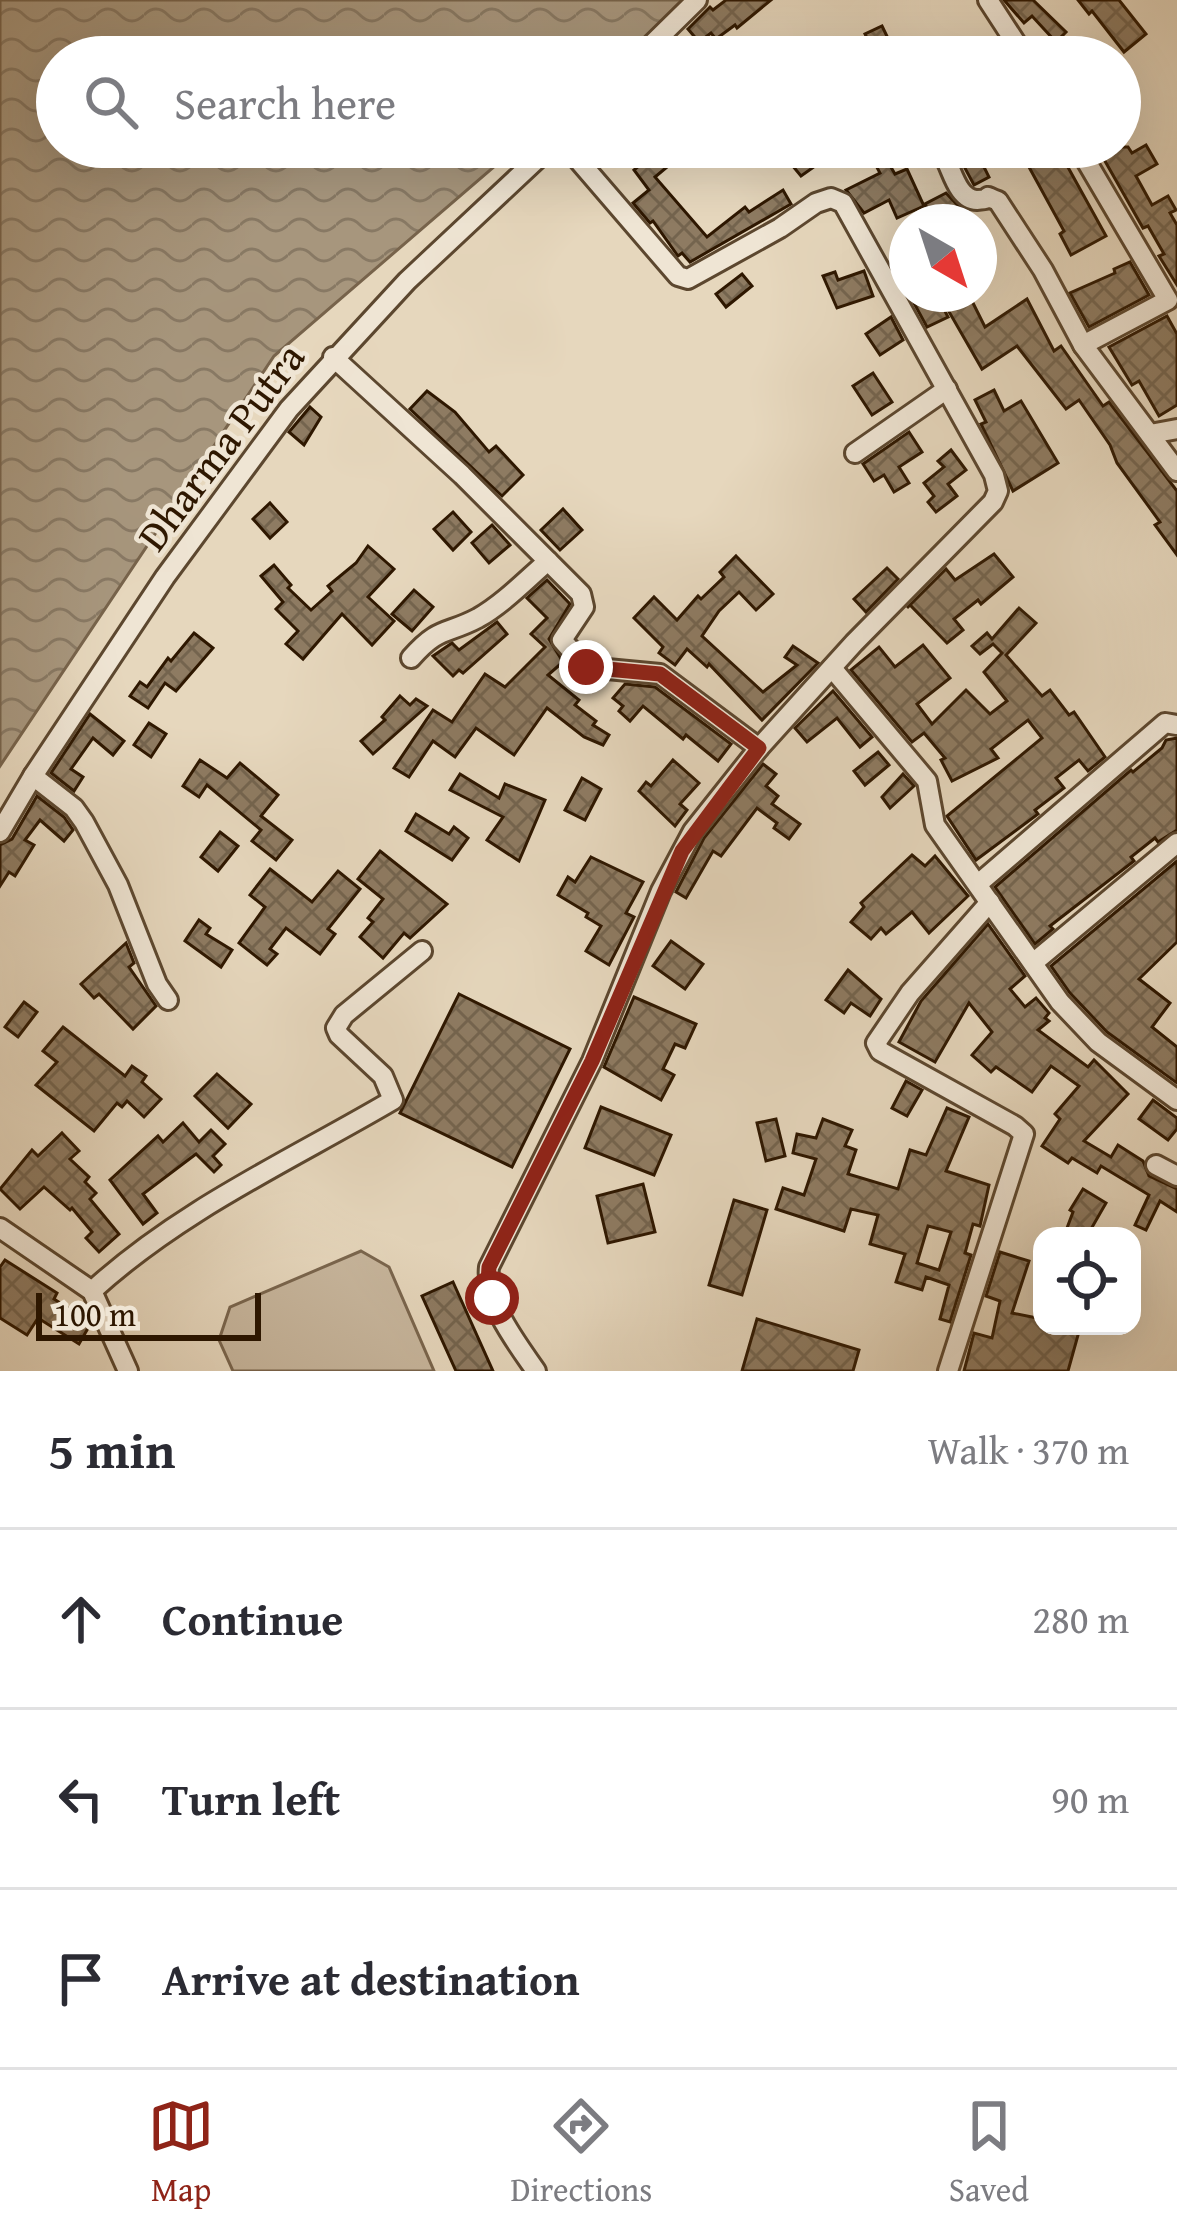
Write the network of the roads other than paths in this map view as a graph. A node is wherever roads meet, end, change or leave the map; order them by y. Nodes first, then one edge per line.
1 (697, 0) edge
2 (988, 0) edge
3 (660, 36) edge
4 (1011, 36) edge
5 (528, 168) edge
6 (585, 168) edge
7 (950, 168) edge
8 (1089, 168) edge
9 (1172, 307) edge
10 (1083, 345) junction
11 (333, 357) junction
12 (946, 389) junction
13 (1177, 429) edge
14 (1150, 434) junction
15 (855, 454) dead end
16 (1177, 472) edge
17 (548, 561) junction
18 (411, 658) dead end
19 (832, 668) junction
20 (1177, 724) edge
21 (759, 748) junction
22 (33, 776) junction
23 (0, 832) edge
24 (1177, 843) edge
25 (978, 884) junction
26 (990, 902) junction
27 (422, 951) dead end
28 (1033, 963) junction
29 (168, 1000) dead end
30 (1177, 1100) edge
31 (1156, 1165) dead end
32 (1177, 1176) edge
33 (0, 1228) edge
34 (92, 1291) junction
35 (128, 1371) edge
36 (536, 1371) edge
37 (948, 1371) edge

1 - 3 street
2 - 4 street
5 - 11 street, Dharma Putra
6 - 12 street
7 - 10 street
8 - 9 street
9 - 10 street
10 - 14 street
11 - 17 street
11 - 22 street, Dharma Putra
12 - 15 street
12 - 19 street
13 - 14 street
14 - 16 street
17 - 18 street
17 - 21 street
19 - 21 street
19 - 25 street
20 - 25 street
21 - 36 street
22 - 23 street, Dharma Putra
22 - 29 street
24 - 28 street
25 - 26 street
26 - 28 street
26 - 37 street
27 - 34 street
28 - 30 street
31 - 32 street
33 - 34 street
34 - 35 street

